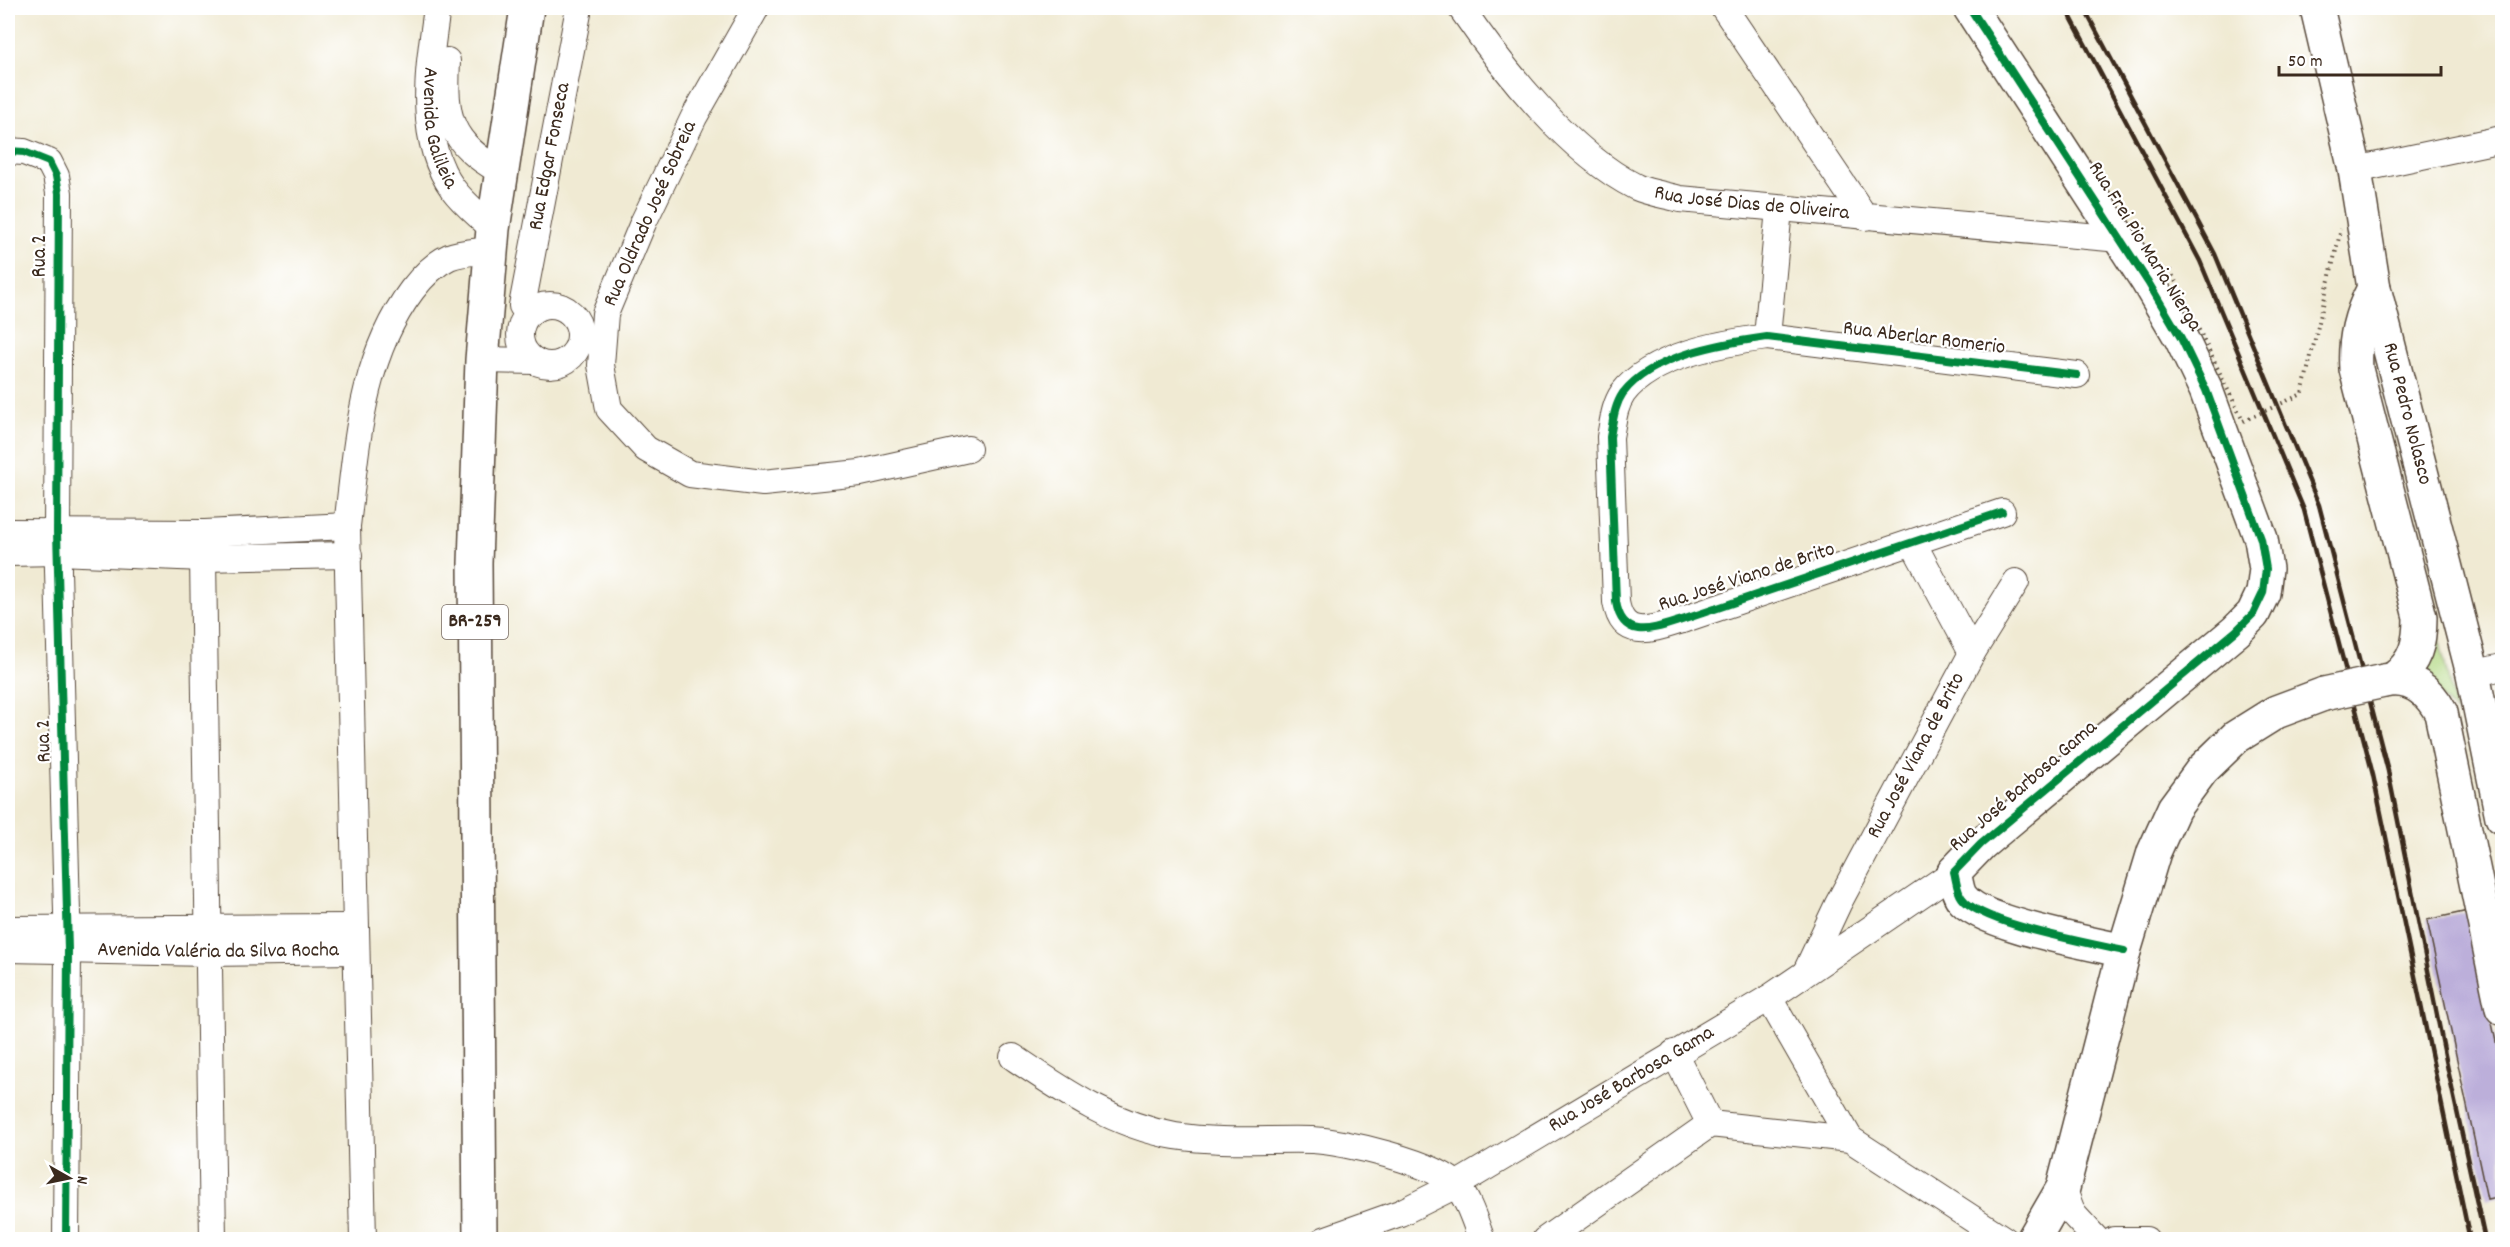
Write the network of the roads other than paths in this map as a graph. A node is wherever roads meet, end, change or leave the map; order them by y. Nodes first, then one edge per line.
1 (437, 8) edge
2 (453, 8) edge
3 (527, 8) edge
4 (579, 8) edge
5 (756, 8) edge
6 (1724, 8) edge
7 (1970, 8) edge
8 (2317, 8) edge
9 (1469, 10) edge
10 (2502, 139) edge
11 (8, 151) edge
12 (2355, 170) junction
13 (500, 171) junction
14 (1779, 209) junction
15 (1865, 217) junction
16 (491, 239) junction
17 (2120, 239) junction
18 (2374, 288) junction
19 (487, 305) junction
20 (530, 307) junction
21 (568, 310) junction
22 (605, 314) junction
23 (1767, 337) junction
24 (482, 360) junction
25 (535, 361) junction
26 (562, 362) junction
27 (601, 365) junction
28 (2077, 375) dead end
29 (968, 449) dead end
30 (2002, 512) dead end
31 (347, 526) junction
32 (8, 532) edge
33 (205, 533) junction
34 (58, 542) junction
35 (1913, 543) junction
36 (8, 553) edge
37 (349, 555) junction
38 (203, 558) junction
39 (2016, 582) dead end
40 (2263, 593) joint
41 (1972, 653) junction
42 (2488, 670) edge
43 (2390, 680) junction
44 (2502, 817) edge
45 (1954, 872) junction
46 (8, 929) edge
47 (355, 939) junction
48 (68, 940) junction
49 (208, 941) junction
50 (8, 949) edge
51 (2124, 951) junction
52 (1806, 972) junction
53 (1769, 998) junction
54 (2502, 1008) edge
55 (1674, 1053) junction
56 (1013, 1057) dead end
57 (1710, 1124) junction
58 (1850, 1139) junction
59 (1456, 1185) junction
60 (2063, 1188) junction
61 (66, 1239) edge
62 (213, 1239) edge
63 (363, 1239) edge
64 (480, 1239) edge
65 (1324, 1239) edge
66 (1482, 1239) edge
67 (1545, 1239) edge
68 (2005, 1239) edge
69 (2033, 1239) edge
70 (2097, 1239) edge
71 (2114, 1239) edge
72 (2146, 1239) edge

1 - 16 street, Avenida Galileia
2 - 13 street
3 - 13 main road, BR-259
4 - 20 street, Rua Edgar Fonseca
5 - 22 street, Rua Oldrado José Sobreia
6 - 15 street
7 - 17 main road, Rua Frei Pio Maria Nierga
8 - 12 main road, Rua Pedro Nolasco
9 - 14 street, Rua José Dias de Oliveira
10 - 12 street
11 - 34 street, Rua 2
12 - 18 main road, Rua Pedro Nolasco
13 - 16 main road, BR-259
14 - 15 street, Rua José Dias de Oliveira
14 - 23 street
15 - 17 street, Rua José Dias de Oliveira
16 - 19 main road, BR-259
16 - 31 street
17 - 40 main road, Rua Frei Pio Maria Nierga
18 - 42 main road, Rua Pedro Nolasco
18 - 43 main road
19 - 20 street
19 - 24 main road, BR-259
20 - 21 street
20 - 25 street
21 - 22 street
21 - 26 street
22 - 27 street, Rua Oldrado José Sobreia
23 - 28 street, Rua Aberlar Romerio
23 - 35 street, Rua José Viano de Brito
24 - 25 street
24 - 64 main road, BR-259
25 - 26 street
26 - 27 street
27 - 29 street, Rua Oldrado José Sobreia
30 - 35 street
31 - 33 street
31 - 37 street
32 - 34 street
33 - 34 street
33 - 38 street
34 - 36 street
34 - 38 street
34 - 48 street, Rua 2
35 - 41 street, Rua José Viana de Brito
37 - 38 street
37 - 47 street
38 - 49 street
39 - 41 street
40 - 45 main road, Rua José Barbosa Gama
41 - 52 street, Rua José Viana de Brito
42 - 44 main road, Rua Pedro Nolasco
43 - 51 main road, bridge
43 - 54 main road
45 - 51 main road, Rua José Barbosa Gama
45 - 52 street, Rua José Barbosa Gama
46 - 48 street, Avenida Valéria da Silva Rocha
47 - 49 street, Avenida Valéria da Silva Rocha
47 - 63 street
48 - 49 street, Avenida Valéria da Silva Rocha
48 - 50 street, Avenida Valéria da Silva Rocha
48 - 61 street, Rua 2
49 - 62 street
51 - 60 main road
52 - 53 street, Rua José Barbosa Gama
53 - 55 street, Rua José Barbosa Gama
53 - 58 street
55 - 57 street
55 - 59 street, Rua José Barbosa Gama
56 - 59 street
57 - 58 street
57 - 67 street
58 - 68 street
59 - 65 street, Rua José Barbosa Gama
59 - 66 street
60 - 69 main road
60 - 70 street
71 - 72 street

